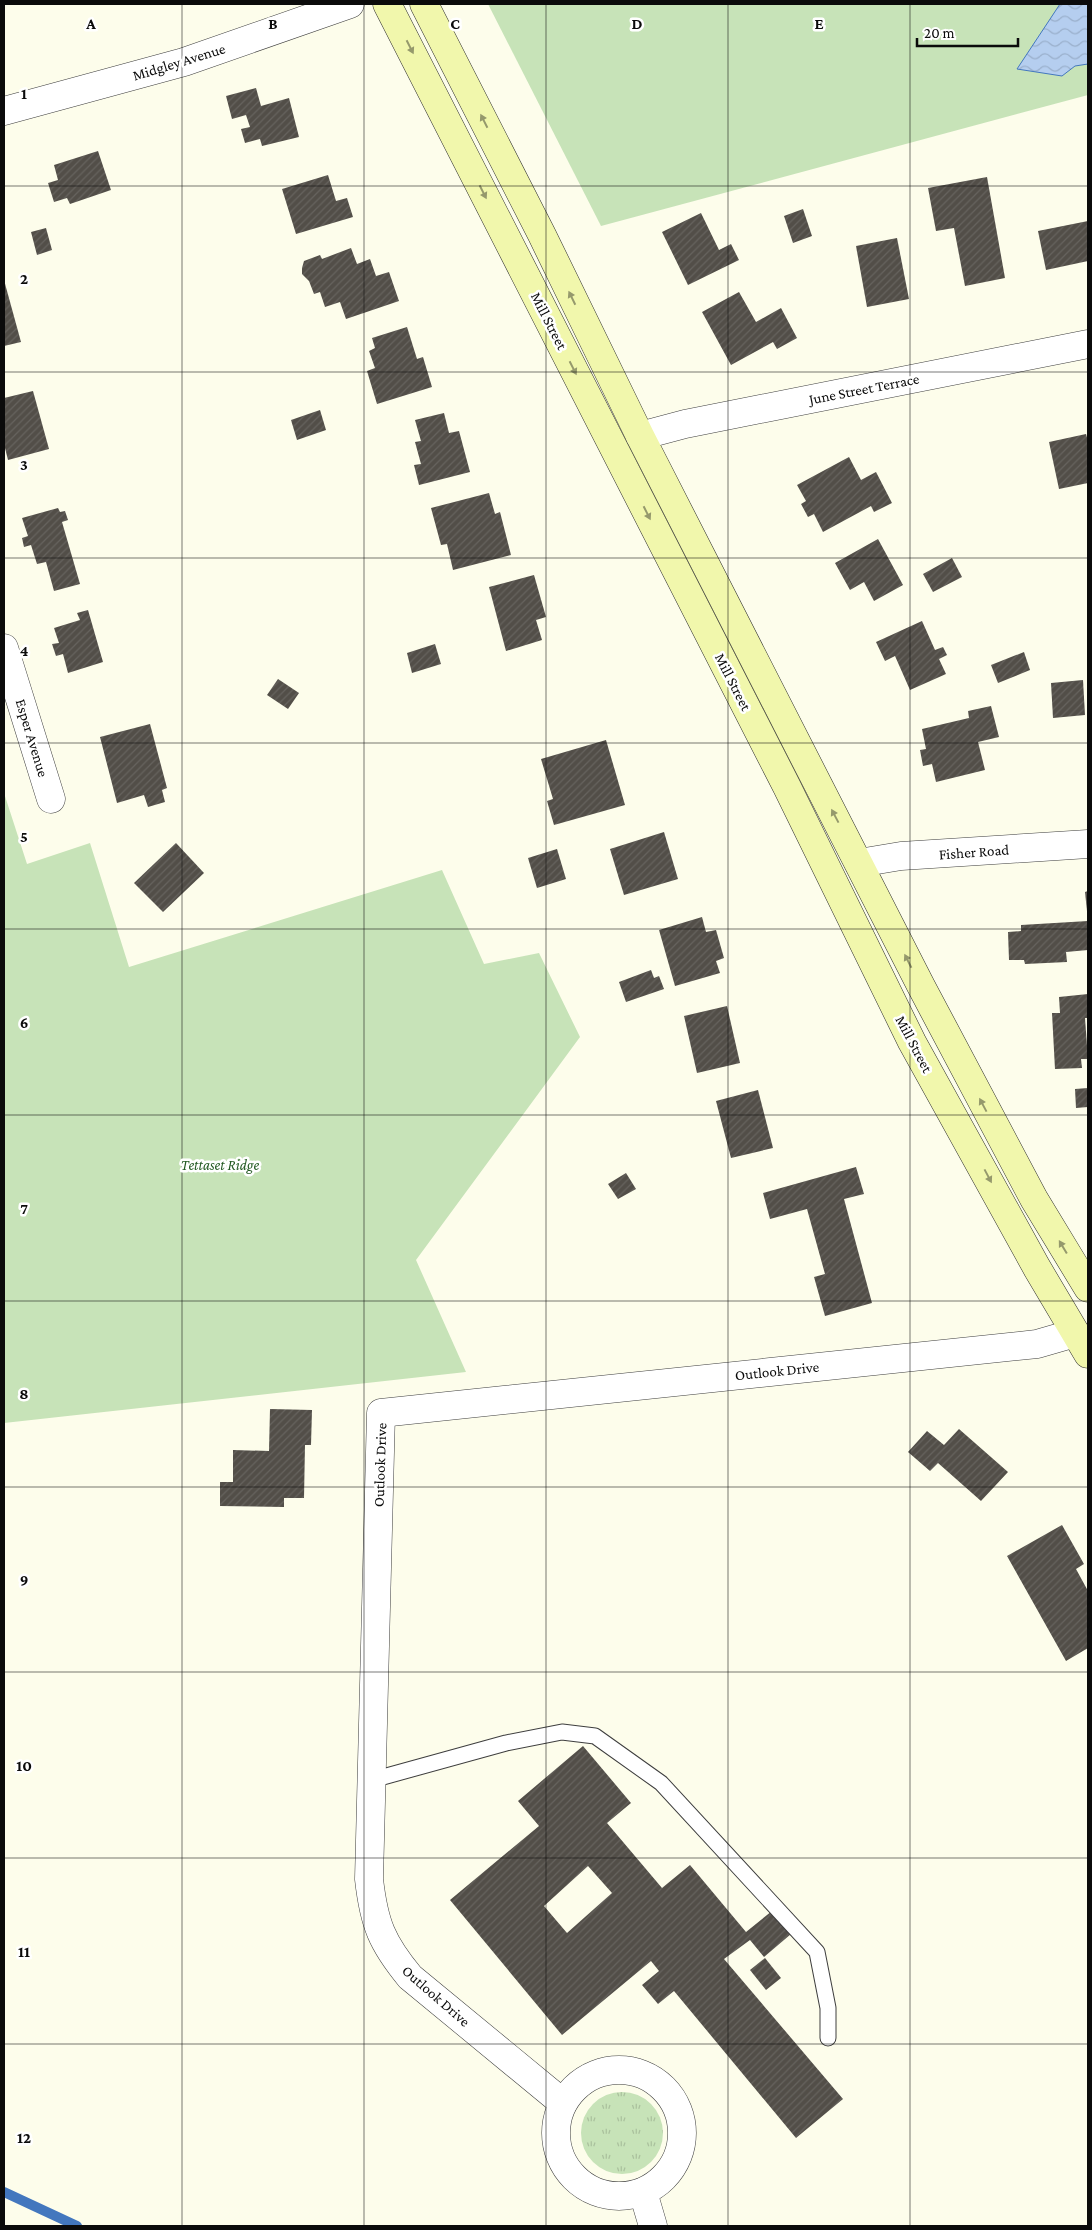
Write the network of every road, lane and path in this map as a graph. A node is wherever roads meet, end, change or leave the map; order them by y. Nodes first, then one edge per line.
1 (350, 4) edge
2 (387, 4) edge
3 (424, 4) edge
4 (4, 111) edge
5 (1088, 344) edge
6 (640, 436) junction
7 (4, 648) edge
8 (51, 799) dead end
9 (1088, 844) edge
10 (859, 863) junction
11 (1088, 1288) edge
12 (1082, 1344) edge
13 (372, 1780) junction
14 (828, 2038) dead end
15 (563, 2103) junction
16 (643, 2192) junction
17 (653, 2226) edge

1 - 4 street, Midgley Avenue
2 -> 12 main road, Mill Street
6 -> 3 main road, Mill Street
5 - 6 street, June Street Terrace
10 -> 6 main road, Mill Street
7 - 8 street, Esper Avenue
9 - 10 street, Fisher Road
11 -> 10 main road, Mill Street
12 - 13 street, Outlook Drive
13 - 14 lane
13 - 15 street, Outlook Drive
15 - 16 street
15 - 16 street
16 - 17 street

